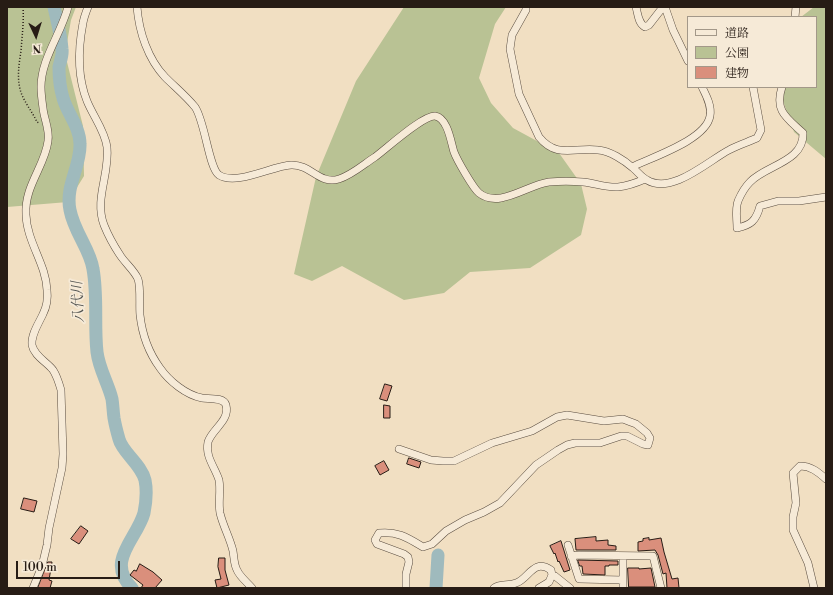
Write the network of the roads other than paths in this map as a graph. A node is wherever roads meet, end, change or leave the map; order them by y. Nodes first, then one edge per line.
1 (68, 7) edge
2 (88, 7) edge
3 (137, 7) edge
4 (526, 7) edge
5 (636, 7) edge
6 (664, 7) edge
7 (687, 59) edge
8 (702, 88) edge
9 (753, 88) edge
10 (782, 88) edge
11 (632, 167) junction
12 (645, 179) junction
13 (826, 198) edge
14 (399, 449) dead end
15 (826, 480) edge
16 (568, 545) dead end
17 (572, 556) junction
18 (624, 556) junction
19 (552, 575) junction
20 (623, 584) edge
21 (33, 588) edge
22 (252, 588) edge
23 (406, 588) edge
24 (494, 588) edge
25 (539, 588) edge
26 (570, 588) edge
27 (661, 588) edge
28 (814, 588) edge

1 - 21 street
2 - 22 street
3 - 12 street
4 - 11 street
5 - 6 street
6 - 7 street
8 - 11 street
9 - 12 street
10 - 13 street
11 - 12 street
14 - 23 street
15 - 28 street
16 - 17 street
17 - 18 street
17 - 20 street
18 - 20 street
18 - 27 street
19 - 24 street
19 - 25 street
19 - 26 street

